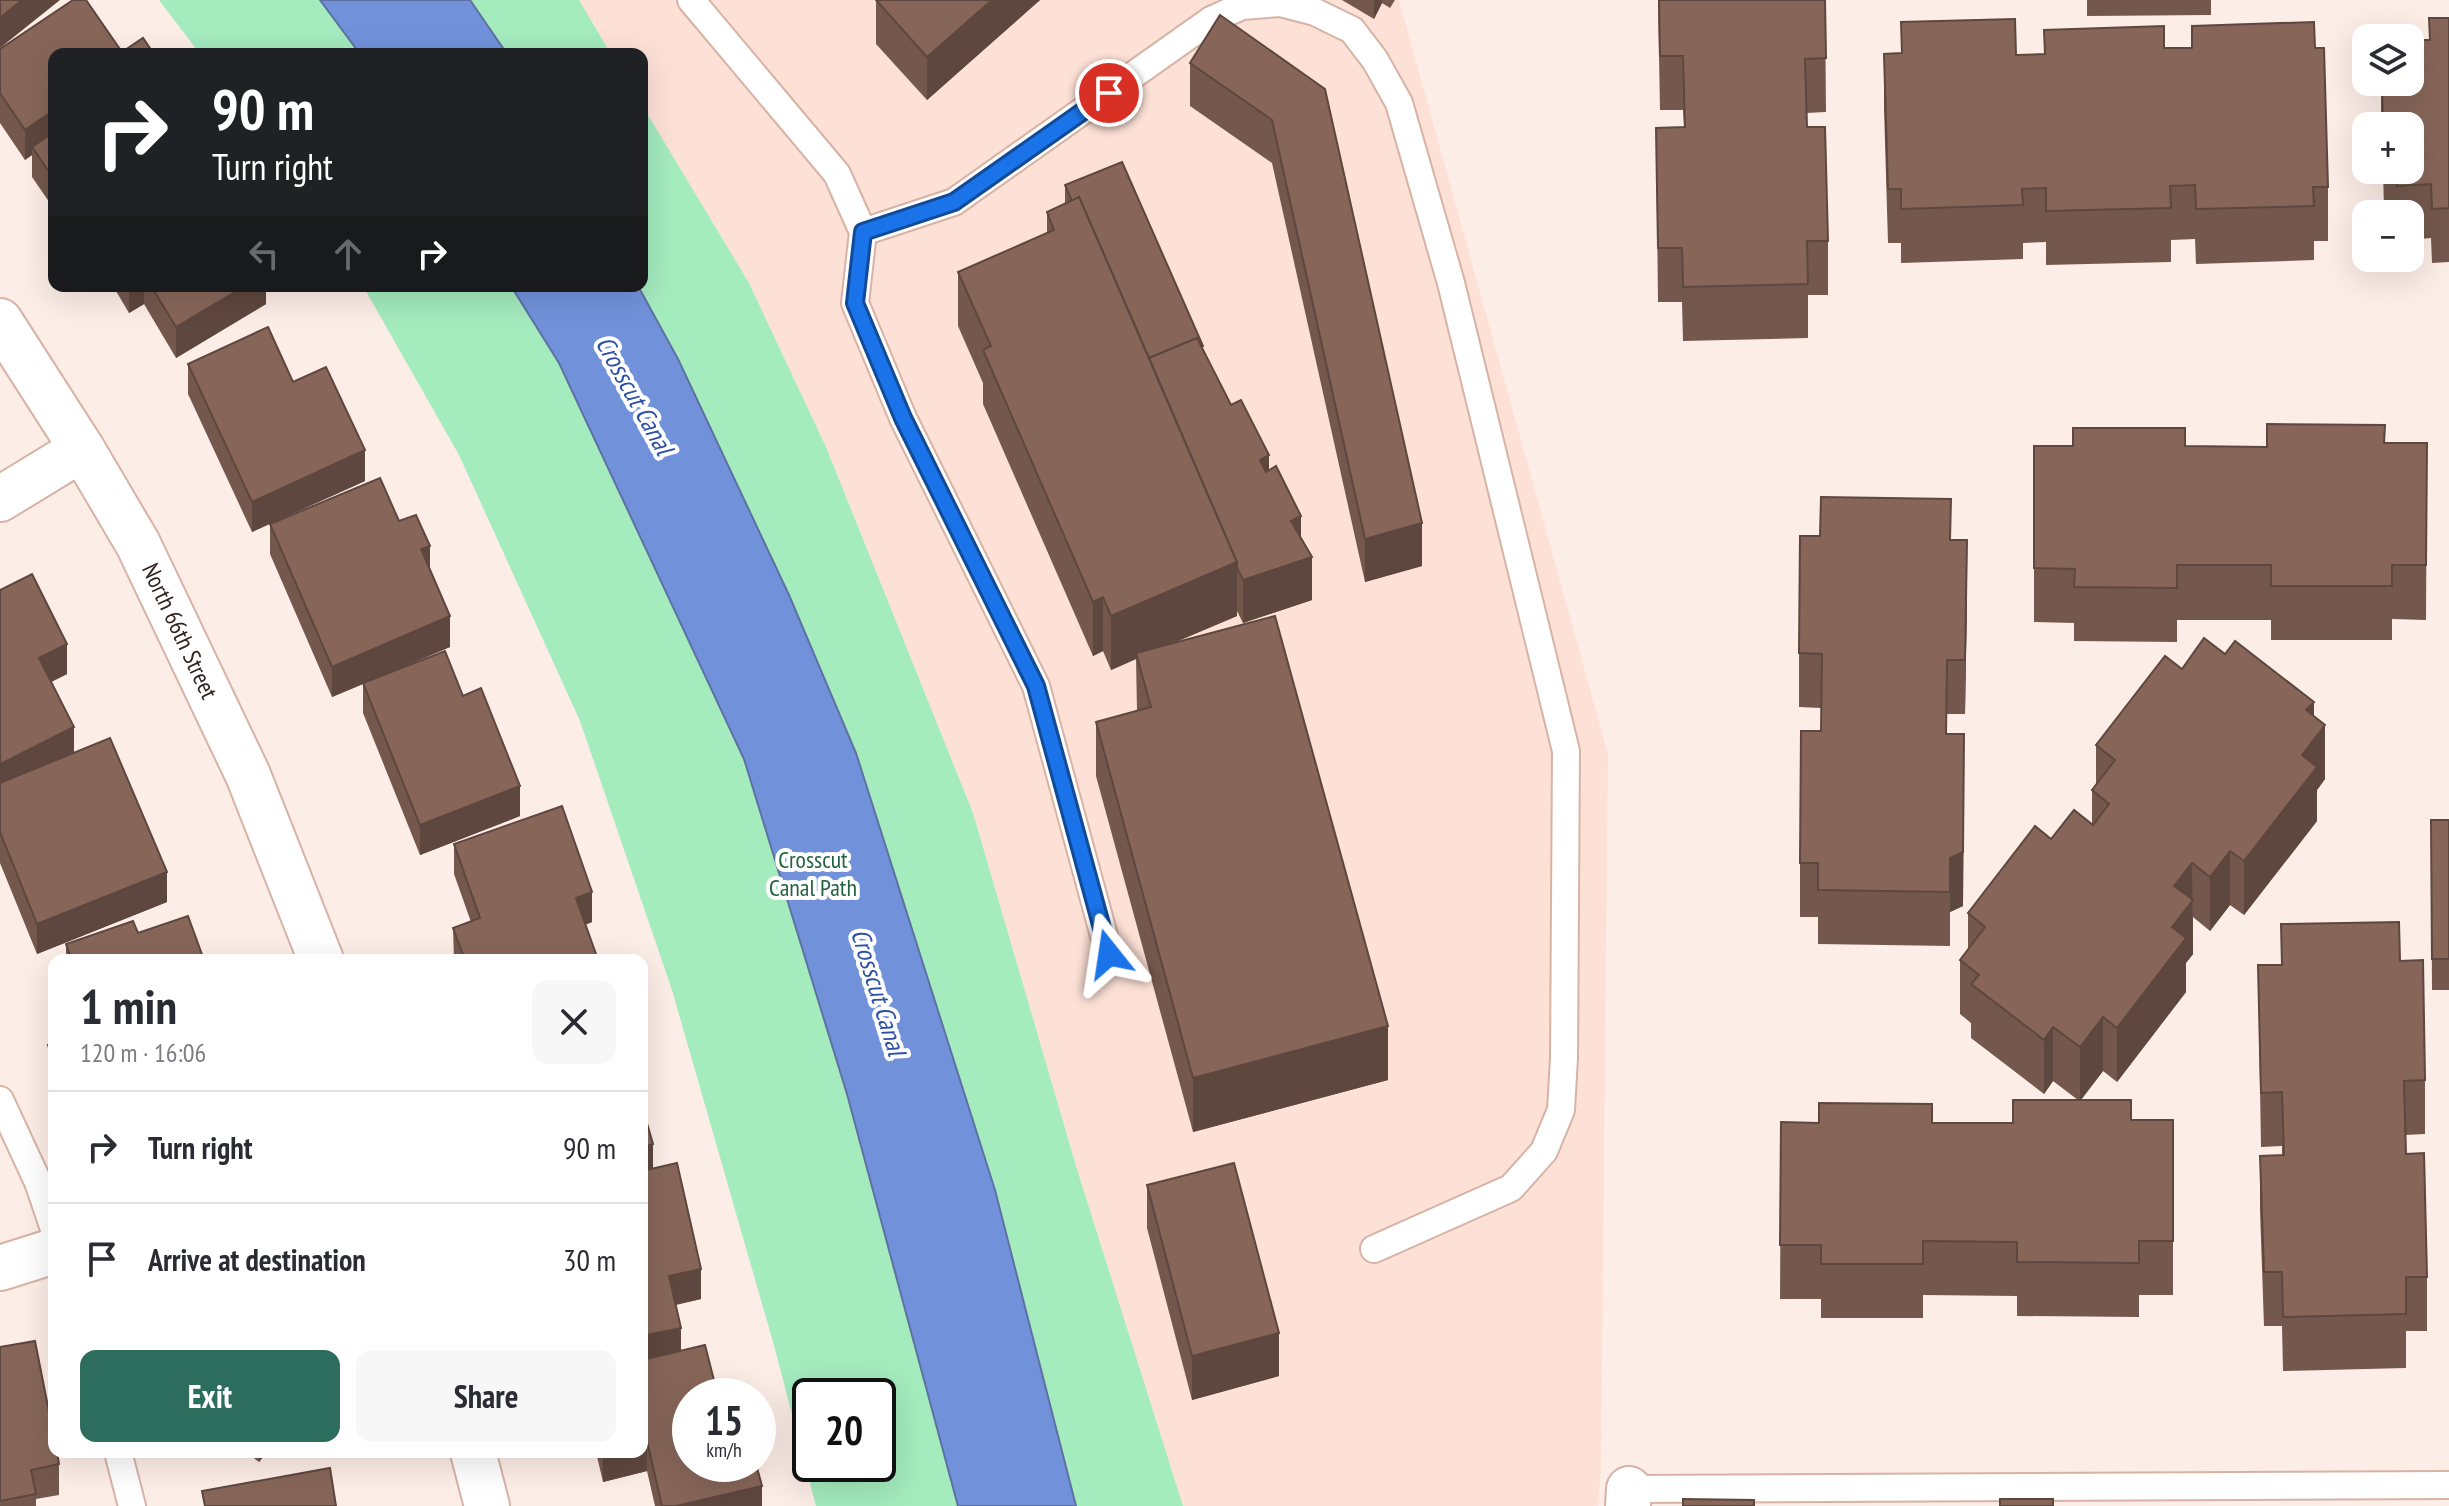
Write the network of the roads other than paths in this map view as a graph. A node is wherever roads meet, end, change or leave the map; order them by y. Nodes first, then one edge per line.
1 (691, 0) edge
2 (863, 232) junction
3 (0, 321) edge
4 (82, 449) junction
5 (0, 499) edge
6 (319, 954) edge
7 (1109, 954) dead end
8 (0, 1100) edge
9 (48, 1211) edge
10 (1374, 1249) dead end
11 (48, 1253) edge
12 (0, 1268) edge
13 (120, 1458) edge
14 (475, 1458) edge
15 (2449, 1485) edge
16 (1628, 1498) edge
17 (132, 1506) edge
18 (487, 1506) edge

1 - 2 lane
2 - 7 lane
2 - 10 lane
3 - 4 street, North 66th Street
4 - 5 street
4 - 6 street, North 66th Street
8 - 9 lane
11 - 12 street
13 - 17 lane
14 - 18 street
15 - 16 lane

